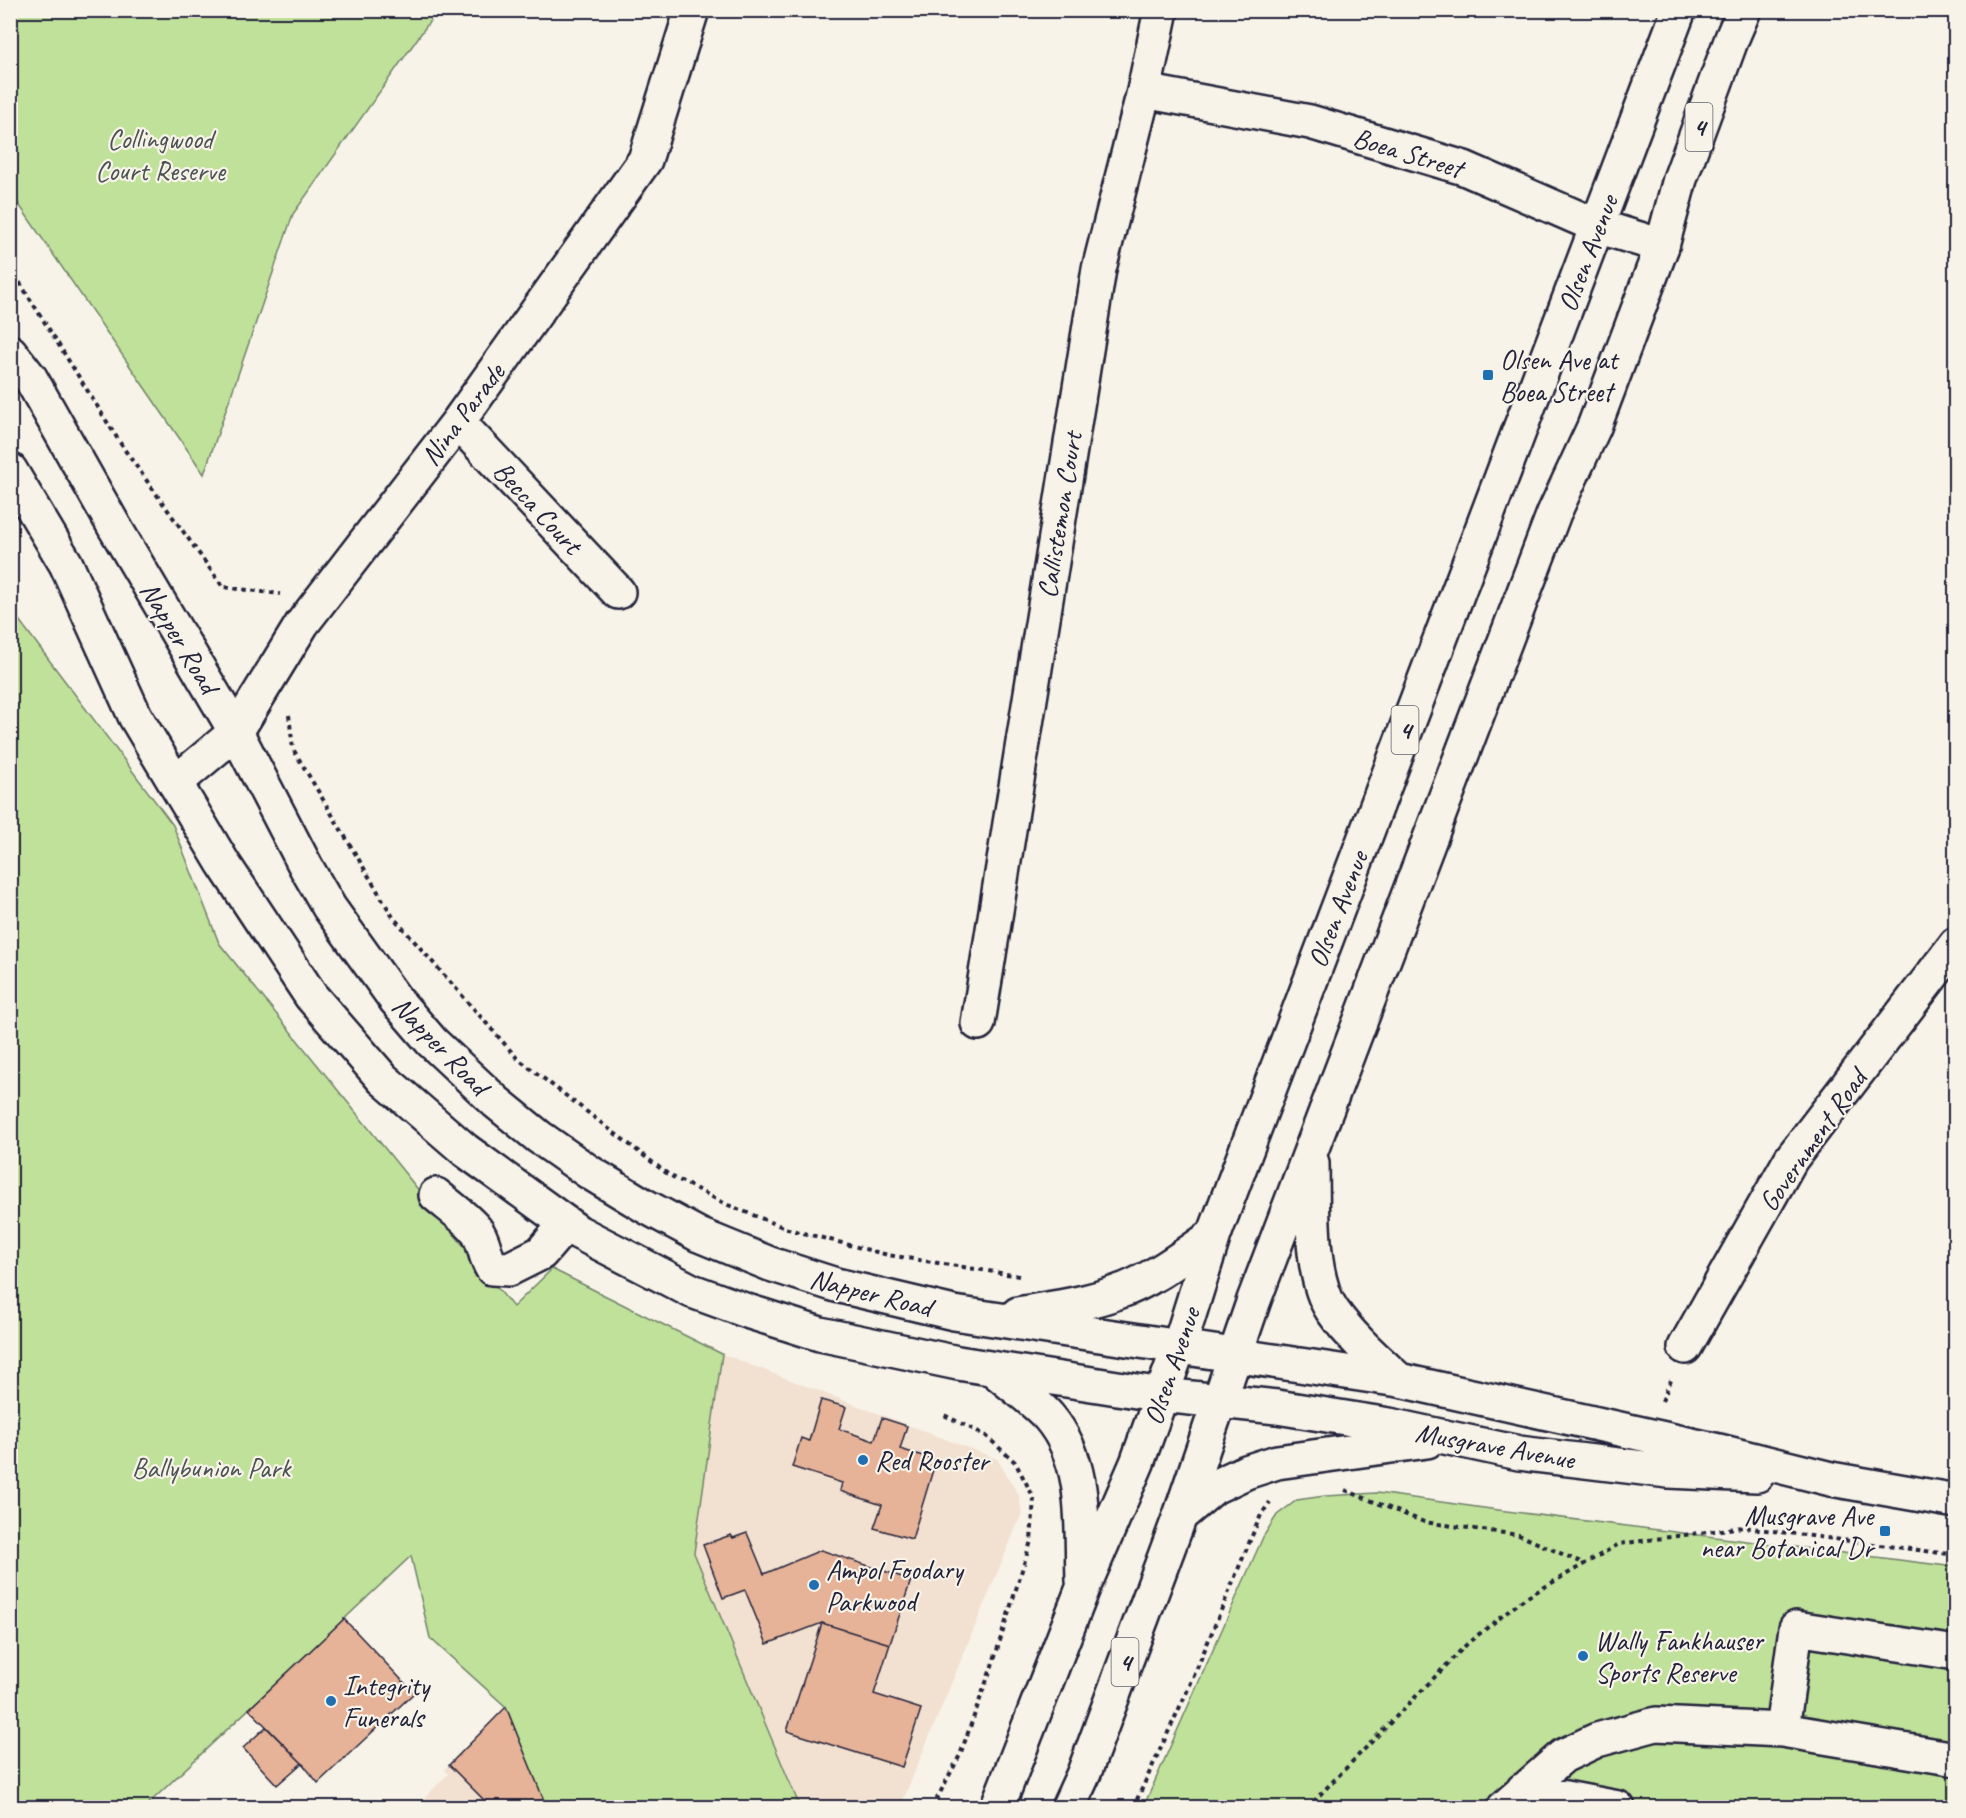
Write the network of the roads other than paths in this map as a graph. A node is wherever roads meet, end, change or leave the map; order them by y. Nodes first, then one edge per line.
1 (692, 10) edge
2 (1161, 10) edge
3 (1679, 10) edge
4 (1744, 10) edge
5 (1144, 92) junction
6 (1597, 226) junction
7 (1662, 246) junction
8 (10, 352) edge
9 (458, 422) junction
10 (10, 470) edge
11 (618, 592) dead end
12 (236, 732) junction
13 (175, 783) junction
14 (1956, 944) edge
15 (978, 1023) dead end
16 (1311, 1149) junction
17 (436, 1196) dead end
18 (566, 1224) junction
19 (1214, 1235) junction
20 (990, 1320) junction
21 (1179, 1347) junction
22 (1685, 1347) dead end
23 (1236, 1355) junction
24 (993, 1369) junction
25 (1399, 1380) junction
26 (1162, 1395) junction
27 (1220, 1402) junction
28 (1450, 1438) junction
29 (1831, 1479) junction
30 (1956, 1501) edge
31 (1180, 1516) junction
32 (1083, 1588) junction
33 (1956, 1653) edge
34 (1782, 1730) junction
35 (1956, 1759) edge
36 (1514, 1798) edge
37 (997, 1808) edge
38 (1068, 1808) edge
39 (1618, 1808) edge

1 - 9 main road, Nina Parade
2 - 5 main road, Callistemon Court
3 - 6 main road, Olsen Avenue / 4
4 - 7 main road, Olsen Avenue / 4
5 - 6 main road, Boea Street
5 - 15 main road, Callistemon Court
6 - 7 main road, Boea Street
6 - 19 main road, Olsen Avenue / 4
7 - 16 main road, Olsen Avenue / 4
8 - 12 main road, Napper Road
9 - 11 main road, Becca Court
9 - 12 main road, Nina Parade
10 - 13 main road, Napper Road
12 - 13 main road, Nina Parade
12 - 20 main road, Napper Road
13 - 18 main road, Napper Road
14 - 22 main road, Government Road
16 - 23 main road, Olsen Avenue / 4
16 - 25 main road
17 - 18 main road
18 - 24 main road, Napper Road
19 - 20 main road
19 - 21 main road, Olsen Avenue / 4
20 - 21 main road, Napper Road
21 - 23 main road, Musgrave Avenue
21 - 26 main road, Olsen Avenue / 4
23 - 25 main road, Musgrave Avenue
23 - 27 main road, Olsen Avenue / 4
24 - 26 main road, Napper Road
24 - 32 main road
25 - 29 main road, Musgrave Avenue
26 - 27 main road, Musgrave Avenue
26 - 32 main road, Olsen Avenue / 4
27 - 28 main road, Musgrave Avenue
27 - 31 main road, Olsen Avenue / 4
28 - 29 main road, Musgrave Avenue
28 - 31 main road
29 - 30 main road, Musgrave Avenue
31 - 38 main road, Olsen Avenue / 4
32 - 37 main road, Olsen Avenue / 4
33 - 34 main road
34 - 35 main road
34 - 36 main road
36 - 39 main road

